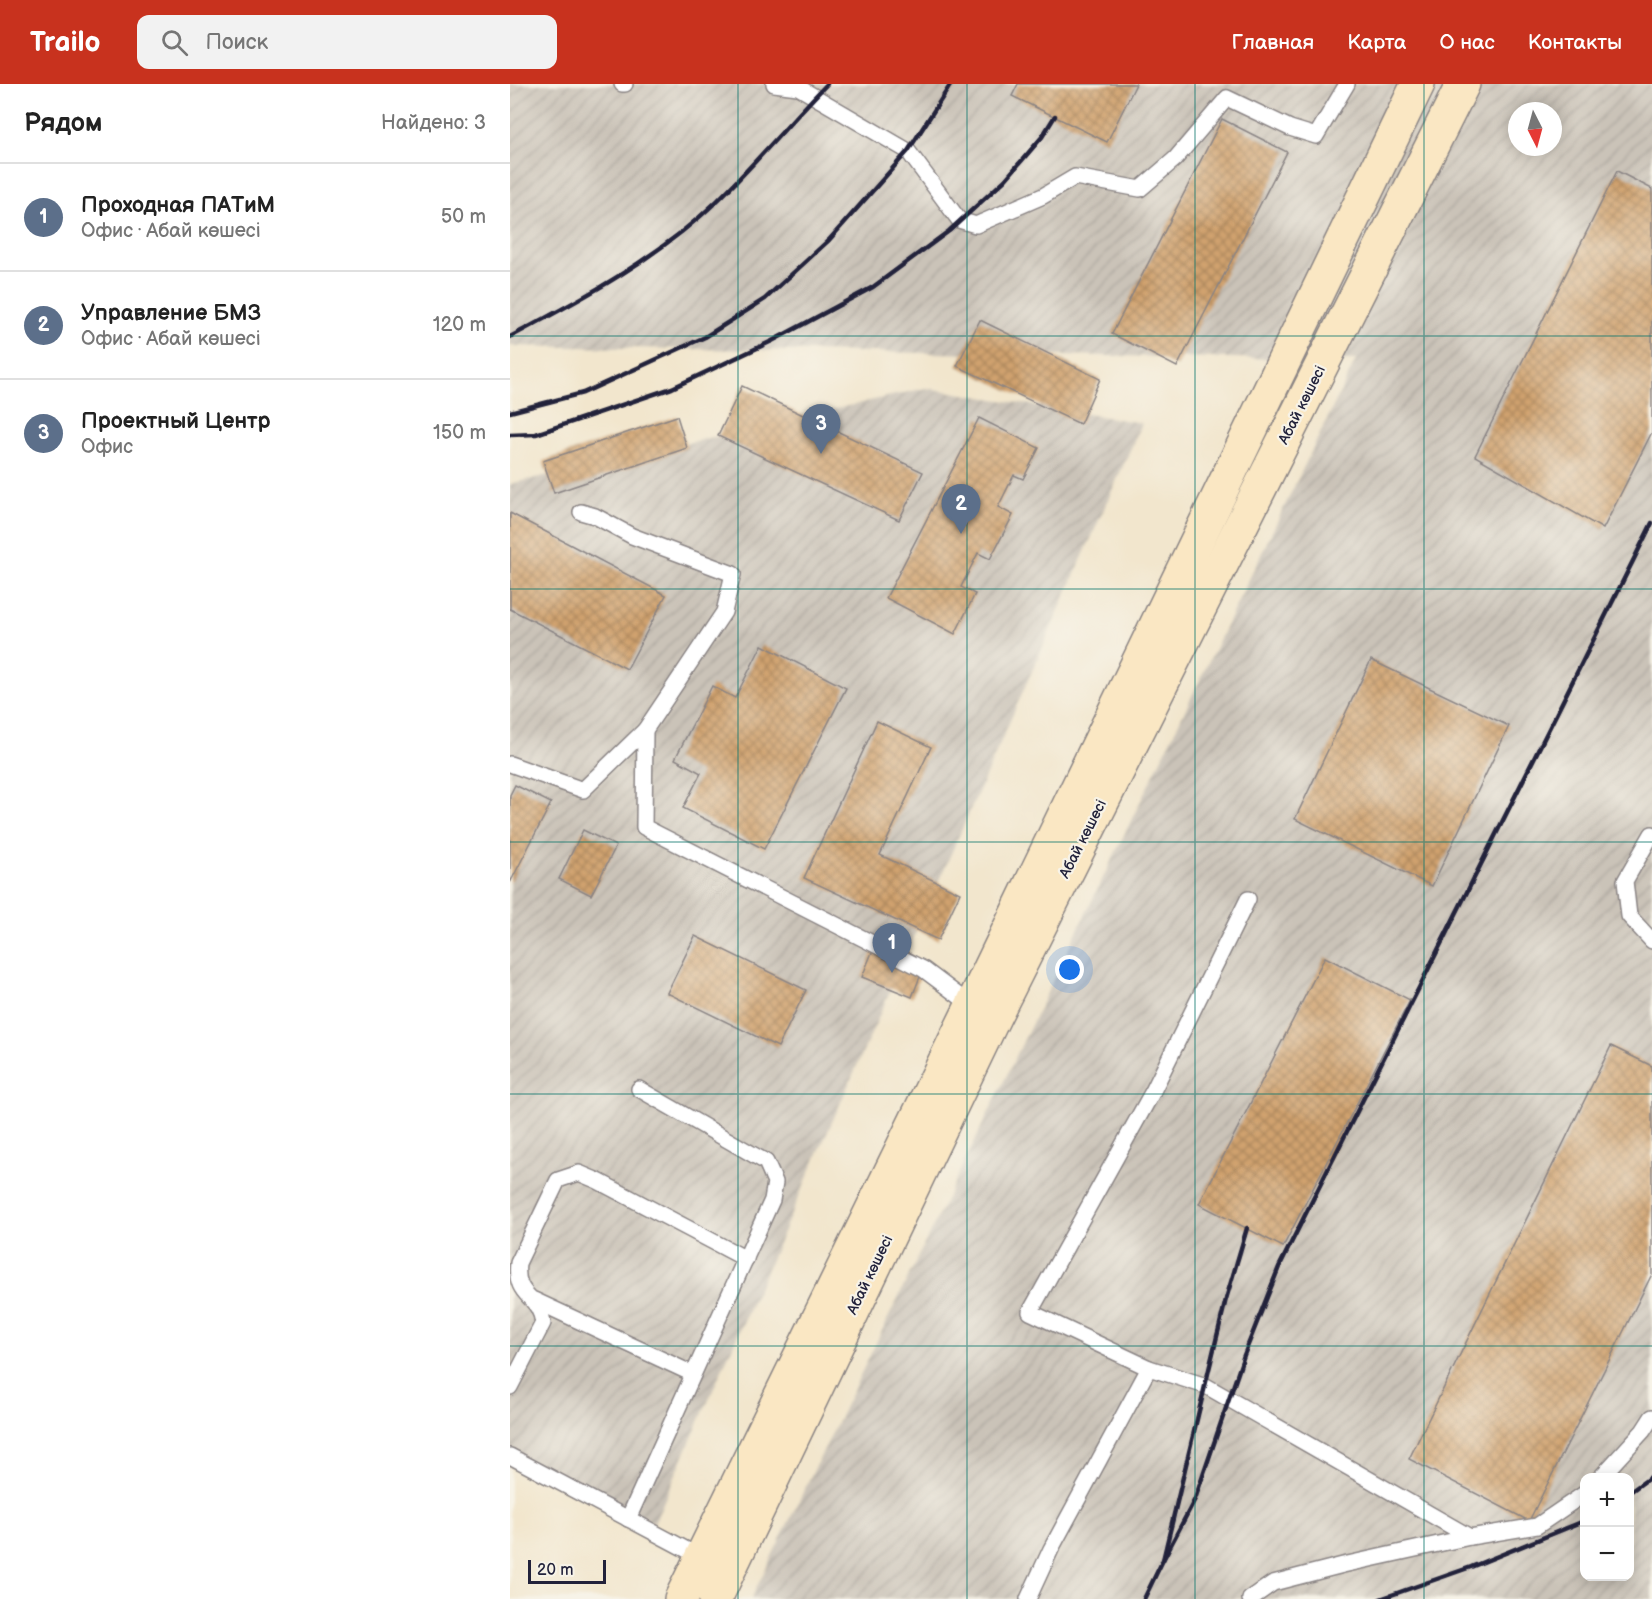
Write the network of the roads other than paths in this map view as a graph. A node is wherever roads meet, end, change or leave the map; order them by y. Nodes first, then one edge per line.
1 (774, 84) edge
2 (1347, 84) edge
3 (1418, 84) edge
4 (1463, 84) edge
5 (580, 512) dead end
6 (645, 730) junction
7 (510, 764) edge
8 (1652, 834) edge
9 (1248, 899) dead end
10 (1652, 941) edge
11 (983, 1012) junction
12 (639, 1089) dead end
13 (746, 1258) junction
14 (534, 1300) junction
15 (1149, 1368) junction
16 (693, 1374) junction
17 (510, 1386) edge
18 (1652, 1417) edge
19 (510, 1456) edge
20 (1605, 1473) edge
21 (1580, 1497) edge
22 (628, 1519) junction
23 (1470, 1537) junction
24 (715, 1576) edge
25 (681, 1599) edge
26 (1028, 1599) edge
27 (1250, 1599) edge

1 - 2 lane
3 - 11 street, Абай көшесі
4 - 11 street, Абай көшесі
5 - 6 lane
6 - 7 lane
6 - 11 lane
8 - 10 lane
9 - 15 lane
11 - 24 street, Абай көшесі
12 - 13 lane
13 - 14 lane
13 - 16 lane
14 - 16 lane
14 - 17 lane
15 - 23 lane
15 - 26 lane
16 - 22 lane
18 - 20 lane
19 - 22 lane
21 - 23 lane
22 - 24 lane
23 - 27 lane
24 - 25 street, Абай көшесі

